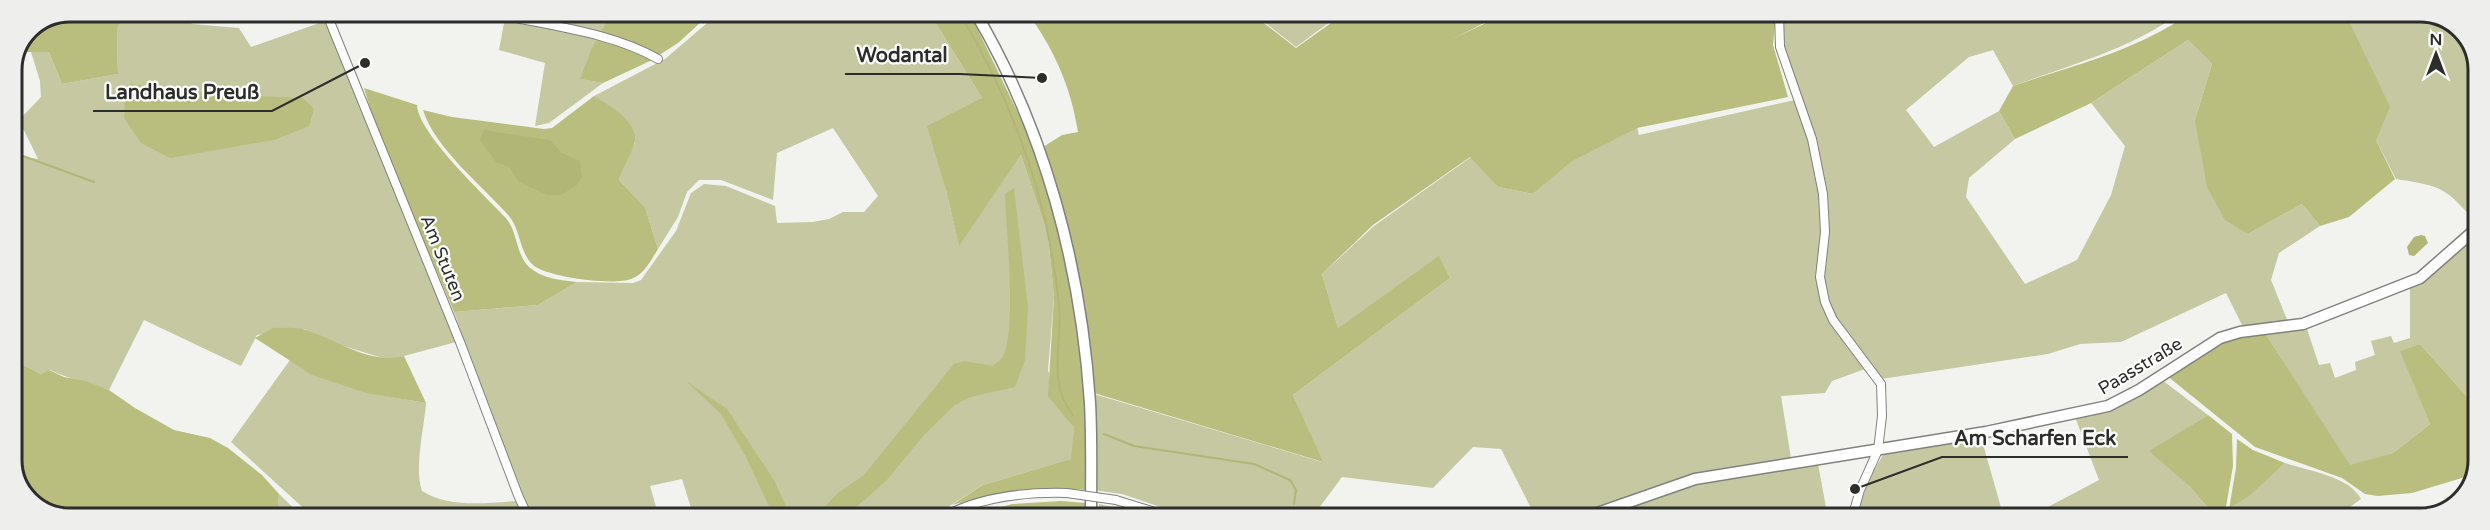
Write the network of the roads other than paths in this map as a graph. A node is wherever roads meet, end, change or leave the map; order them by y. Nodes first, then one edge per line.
1 (330, 22) edge
2 (532, 22) edge
3 (981, 22) edge
4 (1779, 22) edge
5 (658, 59) dead end
6 (2467, 236) edge
7 (1878, 450) junction
8 (524, 508) edge
9 (970, 508) edge
10 (1091, 508) edge
11 (1140, 508) edge
12 (1611, 508) edge
13 (1855, 508) edge

1 - 8 street, Am Stuten
2 - 5 street
3 - 10 street
4 - 7 street
6 - 7 street, Paasstraße
7 - 12 street, Paasstraße
7 - 13 street
9 - 11 street, bridge

